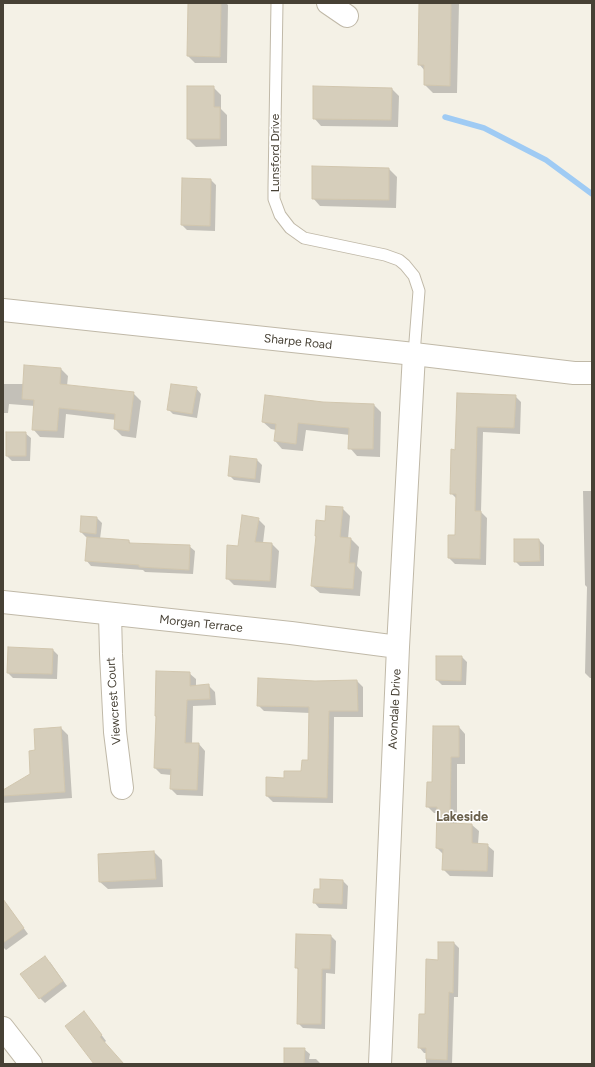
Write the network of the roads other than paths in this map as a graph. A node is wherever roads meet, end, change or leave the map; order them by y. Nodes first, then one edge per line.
1 (278, 3) edge
2 (328, 3) edge
3 (347, 16) dead end
4 (3, 310) edge
5 (414, 354) junction
6 (592, 374) edge
7 (3, 602) edge
8 (110, 614) junction
9 (398, 647) junction
10 (122, 788) dead end
11 (3, 1028) edge
12 (31, 1064) edge
13 (380, 1064) edge

1 - 5 lane, Lunsford Drive
2 - 3 street
4 - 5 street, Sharpe Road
5 - 6 street, Sharpe Road
5 - 9 street, Avondale Drive
7 - 8 street, Morgan Terrace
8 - 9 street, Morgan Terrace
8 - 10 street, Viewcrest Court
9 - 13 street, Avondale Drive
11 - 12 street

